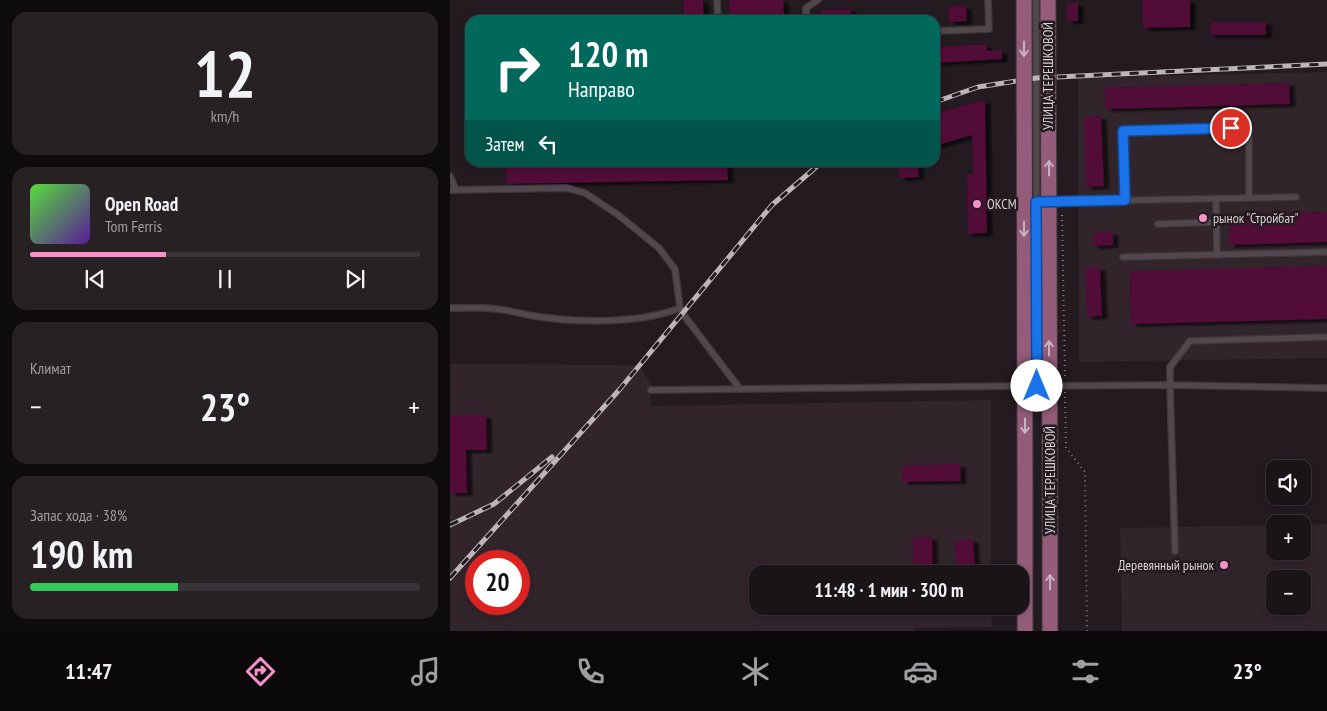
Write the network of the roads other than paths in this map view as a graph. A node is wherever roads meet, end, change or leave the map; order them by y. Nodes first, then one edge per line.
1 (717, 0) edge
2 (818, 0) edge
3 (988, 0) edge
4 (1024, 0) edge
5 (1036, 0) edge
6 (1048, 0) edge
7 (718, 15) edge
8 (806, 15) edge
9 (940, 31) edge
10 (450, 176) edge
11 (453, 190) edge
12 (1296, 197) dead end
13 (1216, 198) junction
14 (1249, 198) junction
15 (1125, 200) junction
16 (1036, 202) junction
17 (1217, 222) junction
18 (1158, 224) dead end
19 (1327, 252) edge
20 (1217, 255) junction
21 (1123, 258) dead end
22 (450, 308) edge
23 (680, 308) junction
24 (1327, 337) edge
25 (1170, 385) junction
26 (1037, 386) junction
27 (1327, 388) edge
28 (740, 389) junction
29 (651, 390) dead end
30 (1175, 551) dead end
31 (1025, 631) edge
32 (1050, 631) edge

1 - 7 lane
2 - 8 lane
3 - 9 lane
4 -> 31 main road, УЛИЦА ТЕРЕШКОВОЙ, bridge
5 - 16 lane
32 -> 6 main road, УЛИЦА ТЕРЕШКОВОЙ, bridge
10 - 11 lane
11 - 23 lane
12 - 14 lane
13 - 14 lane
13 - 15 lane
13 - 17 lane
14 - 15 lane
15 - 16 lane
16 - 26 lane
17 - 18 lane
17 - 20 lane
19 - 20 lane
20 - 21 lane
22 - 23 lane
23 - 28 lane
24 - 25 lane
25 - 26 lane
25 - 27 lane
25 - 30 lane
26 - 28 lane
28 - 29 lane

